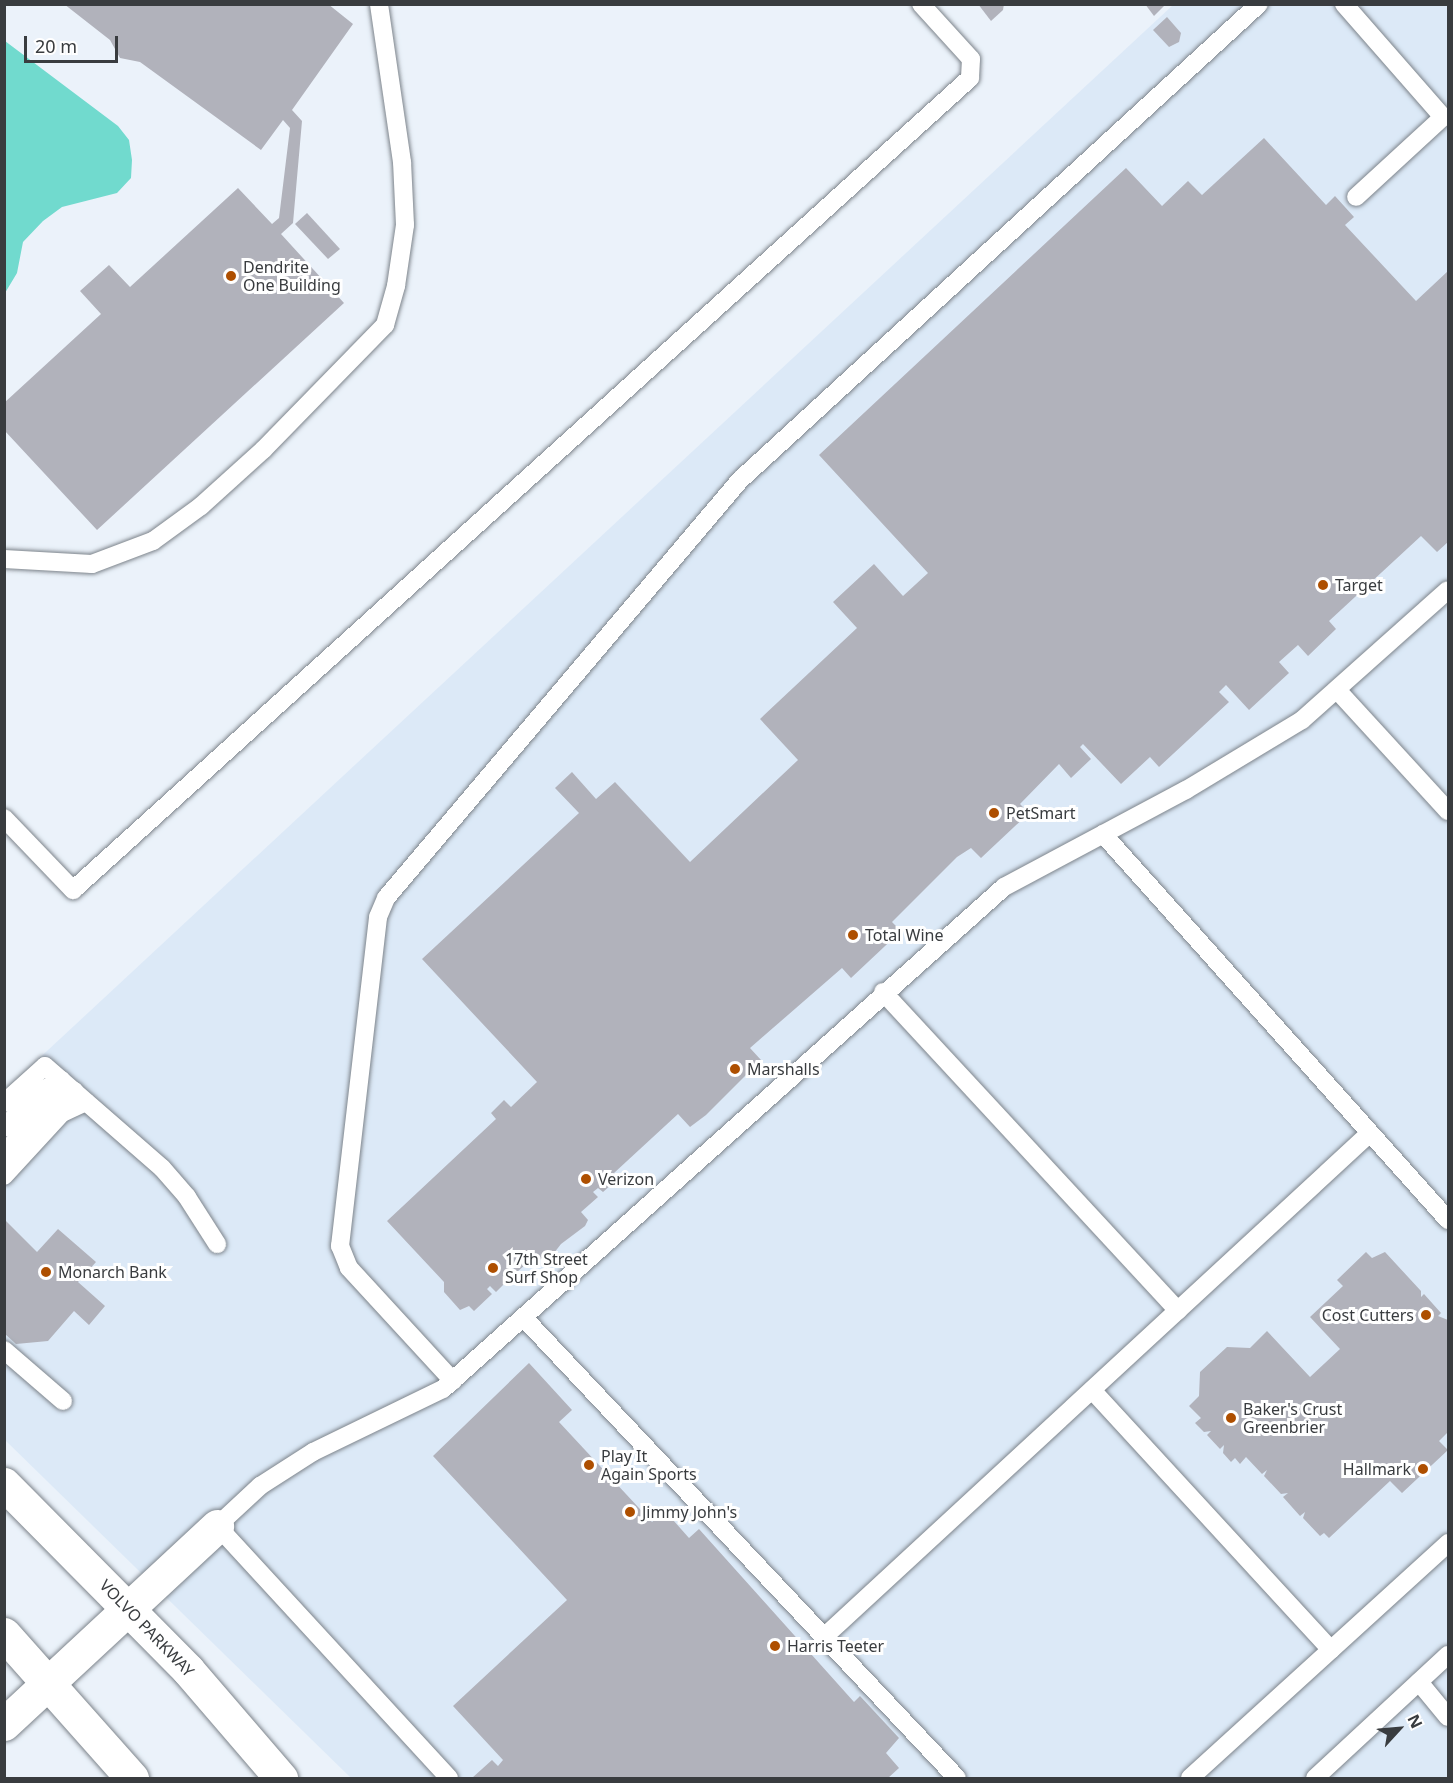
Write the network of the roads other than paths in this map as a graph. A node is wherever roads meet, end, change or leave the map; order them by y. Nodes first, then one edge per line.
1 (379, 4) edge
2 (921, 4) edge
3 (1259, 4) edge
4 (1344, 4) edge
5 (1446, 115) edge
6 (1356, 197) dead end
7 (4, 560) edge
8 (1449, 590) edge
9 (1338, 691) junction
10 (1449, 811) edge
11 (4, 818) edge
12 (1103, 834) junction
13 (883, 992) junction
14 (74, 1091) junction
15 (4, 1103) edge
16 (4, 1128) edge
17 (1369, 1134) junction
18 (4, 1153) edge
19 (4, 1176) edge
20 (1449, 1220) edge
21 (217, 1244) dead end
22 (1178, 1311) junction
23 (523, 1317) junction
24 (4, 1350) edge
25 (453, 1381) junction
26 (1092, 1390) junction
27 (63, 1401) dead end
28 (4, 1484) edge
29 (217, 1526) junction
30 (1449, 1543) edge
31 (129, 1607) junction
32 (4, 1634) edge
33 (824, 1637) junction
34 (1331, 1650) junction
35 (1449, 1655) edge
36 (1419, 1682) junction
37 (48, 1683) junction
38 (1449, 1717) edge
39 (4, 1724) edge
40 (132, 1779) edge
41 (281, 1779) edge
42 (449, 1779) edge
43 (957, 1779) edge
44 (1190, 1779) edge
45 (1315, 1779) edge

1 - 7 lane
2 - 11 lane
3 - 25 lane
4 - 5 lane
5 - 6 lane
8 - 9 lane
9 - 10 lane
9 - 12 lane
12 - 13 lane
12 - 17 lane
13 - 22 lane
13 - 23 lane
14 - 15 lane
14 - 16 lane
14 - 18 lane
14 - 19 lane
14 - 21 lane
17 - 20 lane
17 - 22 lane
22 - 26 lane
23 - 25 lane
23 - 33 lane
24 - 27 lane
25 - 29 lane
26 - 33 lane
26 - 34 lane
28 - 31 main road, VOLVO PARKWAY
29 - 31 main road
29 - 42 lane
30 - 34 lane
31 - 37 main road
31 - 41 main road, VOLVO PARKWAY
32 - 37 main road
33 - 43 lane
34 - 44 lane
35 - 36 lane
36 - 38 lane
36 - 45 lane
37 - 39 main road
37 - 40 main road

